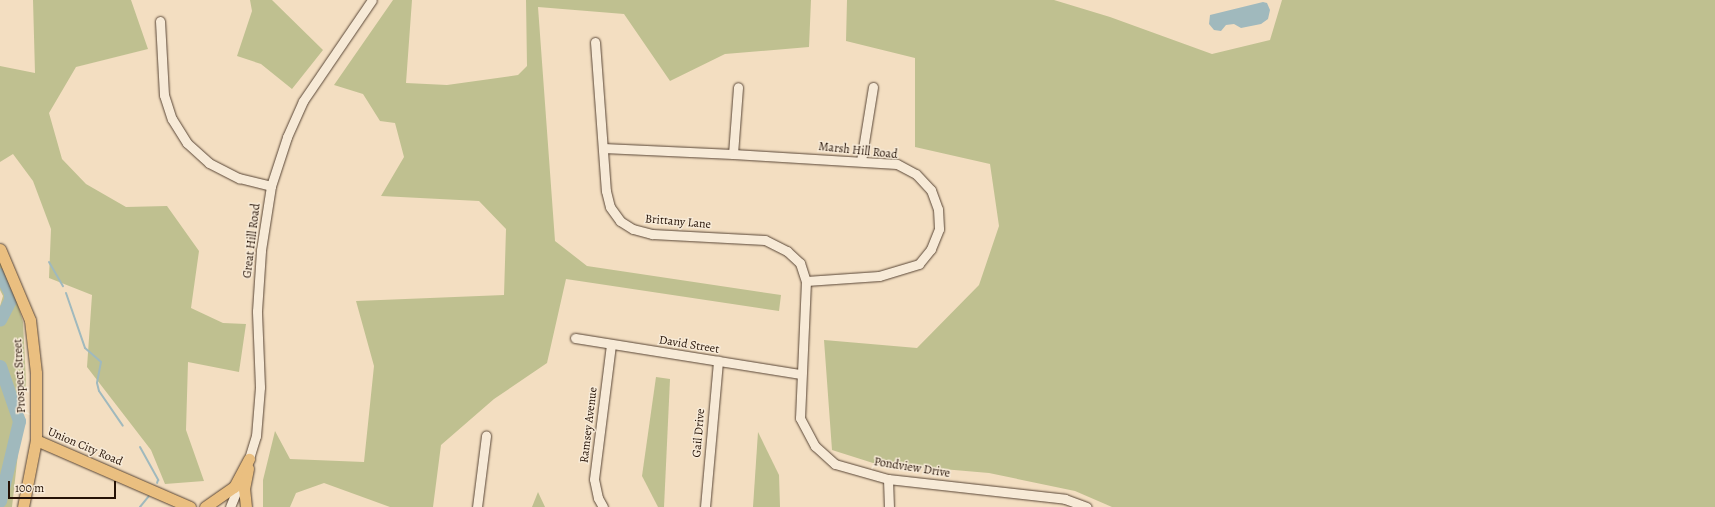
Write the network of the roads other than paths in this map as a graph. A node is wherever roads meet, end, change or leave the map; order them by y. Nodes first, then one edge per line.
1 (372, 0) edge
2 (160, 21) dead end
3 (594, 42) dead end
4 (738, 87) dead end
5 (873, 87) dead end
6 (603, 148) junction
7 (733, 154) junction
8 (861, 161) junction
9 (271, 186) junction
10 (0, 249) edge
11 (806, 281) junction
12 (575, 338) dead end
13 (611, 345) junction
14 (718, 362) junction
15 (800, 374) junction
16 (486, 436) dead end
17 (36, 440) junction
18 (249, 459) junction
19 (888, 479) junction
20 (23, 507) edge
21 (190, 507) edge
22 (206, 507) edge
23 (230, 507) edge
24 (246, 507) edge
25 (477, 507) edge
26 (603, 507) edge
27 (704, 507) edge
28 (890, 507) edge
29 (1087, 507) edge

1 - 9 street, Great Hill Road
2 - 9 street
3 - 6 street, Brittany Lane
4 - 7 street
5 - 8 street
6 - 7 street, Marsh Hill Road
6 - 11 street, Brittany Lane
7 - 8 street, Marsh Hill Road
8 - 11 street, Marsh Hill Road
9 - 18 street, Great Hill Road
10 - 17 main road, Prospect Street
11 - 15 street, Brittany Lane
12 - 13 street, David Street
13 - 14 street, David Street
13 - 26 street, Ramsey Avenue
14 - 15 street, David Street
14 - 27 street, Gail Drive
15 - 19 street, Pondview Drive
16 - 25 street
17 - 20 main road, Prospect Street
17 - 21 main road, Union City Road
18 - 22 main road
18 - 23 street, Great Hill Road
18 - 24 main road
19 - 28 street
19 - 29 street, Pondview Drive

